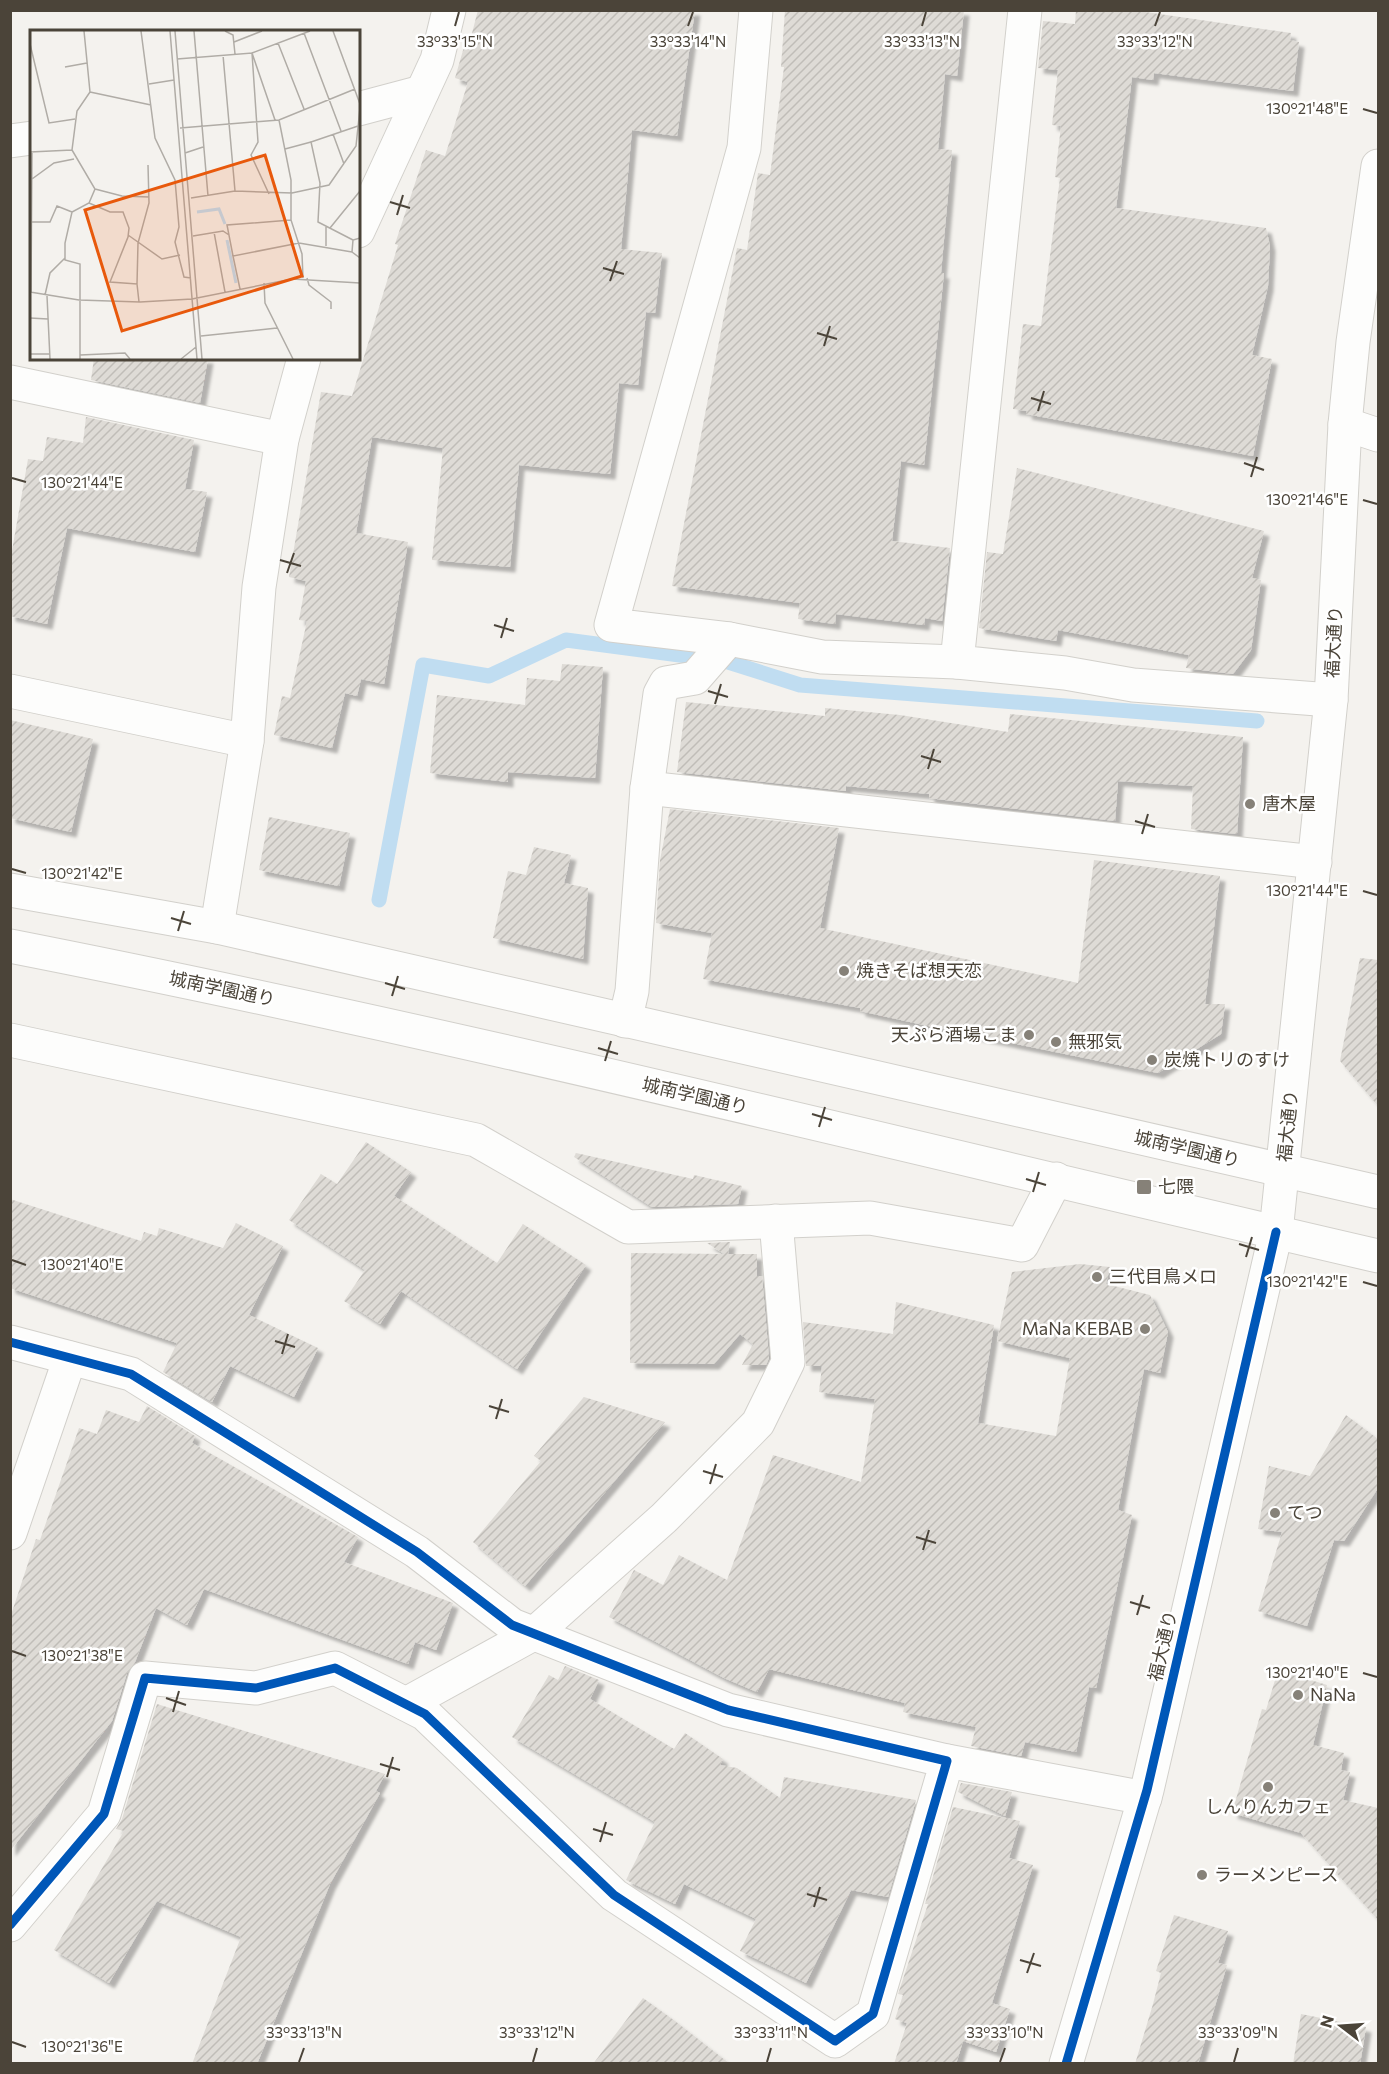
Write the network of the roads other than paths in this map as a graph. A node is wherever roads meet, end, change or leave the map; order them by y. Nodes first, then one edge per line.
1 (449, 10) edge
2 (756, 10) edge
3 (1025, 10) edge
4 (422, 92) junction
5 (360, 108) edge
6 (30, 138) edge
7 (10, 141) edge
8 (1378, 166) edge
9 (360, 227) edge
10 (303, 360) edge
11 (10, 382) edge
12 (1345, 424) junction
13 (1378, 435) edge
14 (282, 439) junction
15 (729, 639) junction
16 (957, 662) junction
17 (10, 692) edge
18 (1331, 700) junction
19 (247, 741) junction
20 (647, 788) junction
21 (1315, 862) junction
22 (10, 890) edge
23 (217, 927) junction
24 (10, 946) edge
25 (625, 1021) junction
26 (10, 1040) edge
27 (1283, 1172) junction
28 (1056, 1179) junction
29 (1378, 1192) edge
30 (776, 1221) junction
31 (1276, 1232) junction
32 (1378, 1256) edge
33 (10, 1342) edge
34 (70, 1358) junction
35 (10, 1533) edge
36 (535, 1633) junction
37 (406, 1704) junction
38 (947, 1761) junction
39 (1145, 1798) junction
40 (10, 1925) edge
41 (1066, 2064) edge

1 - 4 street
2 - 15 street
3 - 16 street
4 - 5 street
4 - 9 street
6 - 7 street
8 - 12 street, 福大通り
10 - 14 street
11 - 14 street
12 - 13 street
12 - 18 street, 福大通り
14 - 19 street
15 - 16 street
15 - 20 street
16 - 18 street
17 - 19 street
18 - 21 street, 福大通り
19 - 23 street
20 - 21 street
20 - 25 street
21 - 27 street, 福大通り
22 - 23 street, 城南学園通り
23 - 25 street, 城南学園通り
24 - 28 street, 城南学園通り
25 - 27 street, 城南学園通り
26 - 30 street
27 - 29 street, 城南学園通り
27 - 31 street, 福大通り
28 - 30 street
28 - 31 street, 城南学園通り
30 - 36 street
31 - 32 street, 城南学園通り
31 - 39 street, 福大通り
33 - 34 street
34 - 35 street
34 - 36 street
36 - 37 street
36 - 38 street
37 - 38 street
37 - 40 street
38 - 39 street
39 - 41 street, 福大通り

